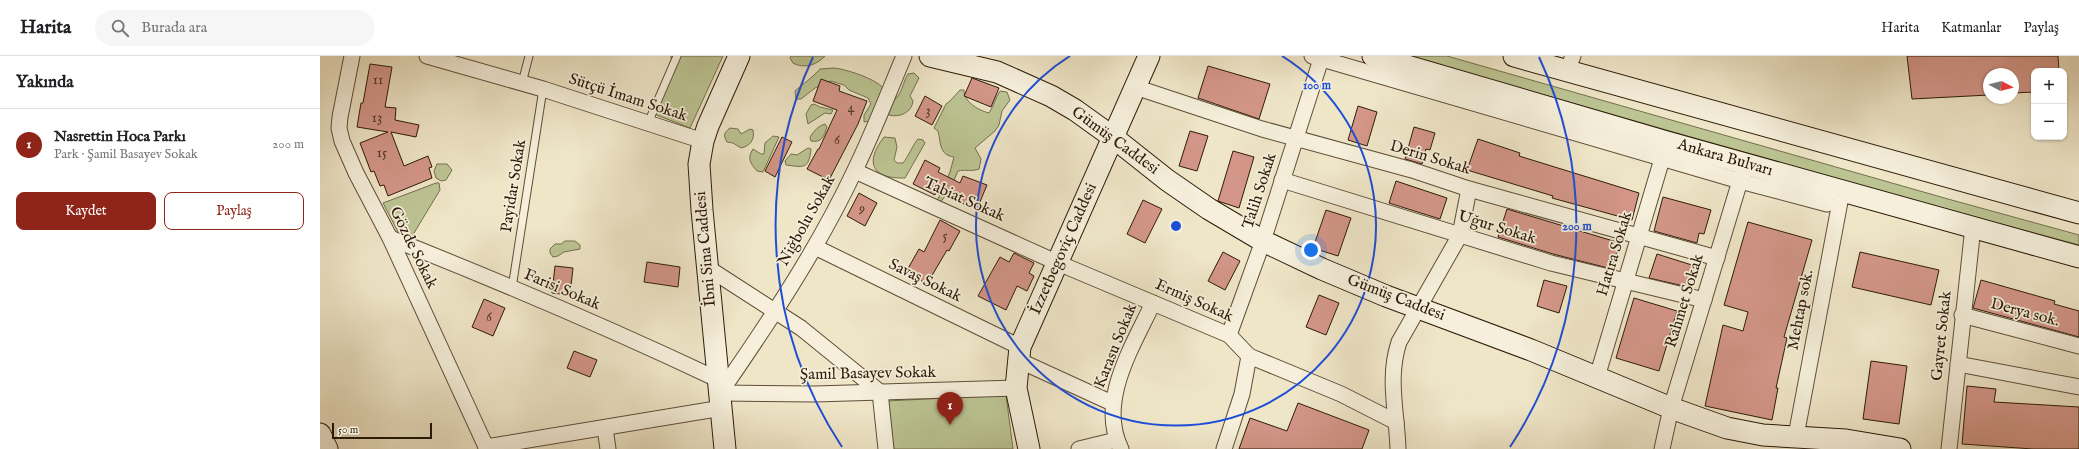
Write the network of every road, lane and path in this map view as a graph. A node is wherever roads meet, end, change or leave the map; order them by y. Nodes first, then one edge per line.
1 (352, 56) edge
2 (427, 56) edge
3 (528, 56) edge
4 (677, 56) edge
5 (739, 56) edge
6 (904, 56) edge
7 (930, 56) edge
8 (1149, 56) edge
9 (1373, 56) edge
10 (1514, 56) edge
11 (1318, 57) edge
12 (1569, 61) edge
13 (522, 83) junction
14 (1135, 87) junction
15 (543, 89) junction
16 (648, 123) junction
17 (1114, 138) junction
18 (1296, 138) junction
19 (703, 141) junction
20 (1665, 150) junction
21 (855, 171) junction
22 (1743, 172) junction
23 (1282, 180) junction
24 (1469, 189) junction
25 (1834, 197) junction
26 (2079, 214) edge
27 (1973, 228) junction
28 (1460, 235) junction
29 (1639, 236) junction
30 (390, 238) junction
31 (1263, 241) junction
32 (815, 247) junction
33 (2079, 257) edge
34 (1717, 258) junction
35 (1058, 263) junction
36 (708, 268) junction
37 (1625, 282) junction
38 (512, 288) junction
39 (1704, 300) junction
40 (1153, 303) junction
41 (1420, 308) junction
42 (776, 311) junction
43 (1962, 314) junction
44 (1229, 334) junction
45 (2079, 346) edge
46 (1019, 354) junction
47 (1250, 356) junction
48 (1958, 364) junction
49 (1597, 377) junction
50 (2079, 387) edge
51 (1016, 388) junction
52 (880, 392) junction
53 (720, 393) junction
54 (1112, 403) junction
55 (1671, 408) junction
56 (1396, 422) junction
57 (606, 428) junction
58 (320, 434) edge
59 (1796, 436) junction
60 (1118, 444) edge
61 (1853, 445) edge
62 (487, 448) edge
63 (327, 449) edge
64 (608, 449) edge
65 (725, 449) edge
66 (886, 449) edge
67 (1029, 449) edge
68 (1079, 449) edge
69 (1224, 449) edge
70 (1398, 449) edge
71 (1662, 449) edge
72 (1900, 449) edge
73 (1949, 449) edge

1 - 30 street, Gözde Sokak
2 - 13 street, Sütçü İmam Sokak
3 - 13 lane
4 - 16 lane
5 - 19 street, İbni Sina Caddesi
6 - 21 street, Niğbolu Sokak
7 - 17 street, Gümüş Caddesi
8 - 14 street, İzzetbegoviç Caddesi
9 - 20 street, Ankara Bulvarı
10 - 12 street
11 - 18 street, Talih Sokak
11 - 20 street
12 - 26 street
13 - 15 street, Sütçü İmam Sokak
14 - 17 street, İzzetbegoviç Caddesi
14 - 18 street, Derin Sokak
15 - 16 street, Sütçü İmam Sokak
15 - 38 lane, Payidar Sokak
16 - 19 street, Sütçü İmam Sokak
17 - 31 street, Gümüş Caddesi
17 - 35 street, İzzetbegoviç Caddesi
18 - 23 street, Talih Sokak
18 - 24 street, Derin Sokak
19 - 36 street, İbni Sina Caddesi
20 - 22 street, Ankara Bulvarı
20 - 29 street, Hatıra Sokak
21 - 32 street, Niğbolu Sokak
21 - 35 street, Tabiat Sokak
22 - 25 street, Ankara Bulvarı
22 - 34 street, Rahmet Sokak
23 - 28 street, Uğur Sokak
23 - 31 street, Talih Sokak
24 - 28 street
24 - 29 street, Derin Sokak
25 - 27 street, Ankara Bulvarı
25 - 59 street, Mehtap sok.
27 - 33 street, Ankara Bulvarı
27 - 43 street, Gayret Sokak
28 - 37 street, Uğur Sokak
28 - 41 street
29 - 34 street, Derin Sokak
29 - 37 street, Hatıra Sokak
30 - 38 street, Farisi Sokak
30 - 62 street, Gözde Sokak
31 - 41 street, Gümüş Caddesi
31 - 44 street, Talih Sokak
32 - 42 street, Niğbolu Sokak
32 - 46 street, Savaş Sokak
34 - 39 street, Rahmet Sokak
35 - 40 street, Ermiş Sokak
35 - 46 street, İzzetbegoviç Caddesi
36 - 42 street
36 - 53 street, İbni Sina Caddesi
37 - 39 street, Uğur Sokak
37 - 49 street, Hatıra Sokak
38 - 53 street, Farisi Sokak
39 - 55 street, Rahmet Sokak
40 - 44 street, Ermiş Sokak
40 - 54 street, Karasu Sokak
41 - 49 street, Gümüş Caddesi
41 - 56 street
42 - 52 street
42 - 53 street, Niğbolu Sokak
43 - 45 street, Derya sok.
43 - 48 street, Gayret Sokak
44 - 47 street, Ermiş Sokak
46 - 51 street, İzzetbegoviç Caddesi
46 - 54 street, Savaş Sokak
47 - 56 street, Ermiş Sokak
47 - 69 street
48 - 50 street
48 - 73 street, Gayret Sokak
49 - 55 street, Gümüş Caddesi
51 - 52 street, Şamil Basayev Sokak
51 - 67 street, İzzetbegoviç Caddesi
52 - 53 street, Şamil Basayev Sokak
52 - 66 street
53 - 57 street, Şamil Basayev Sokak
53 - 65 street, İbni Sina Caddesi
54 - 60 street, Karasu Sokak
55 - 59 street, Gümüş Caddesi
55 - 71 street, Rahmet Sokak
56 - 70 street
57 - 62 street, Şamil Basayev Sokak
57 - 64 street
58 - 63 street
59 - 61 street, Gümüş Caddesi
60 - 68 street
61 - 72 street, Gümüş Caddesi

